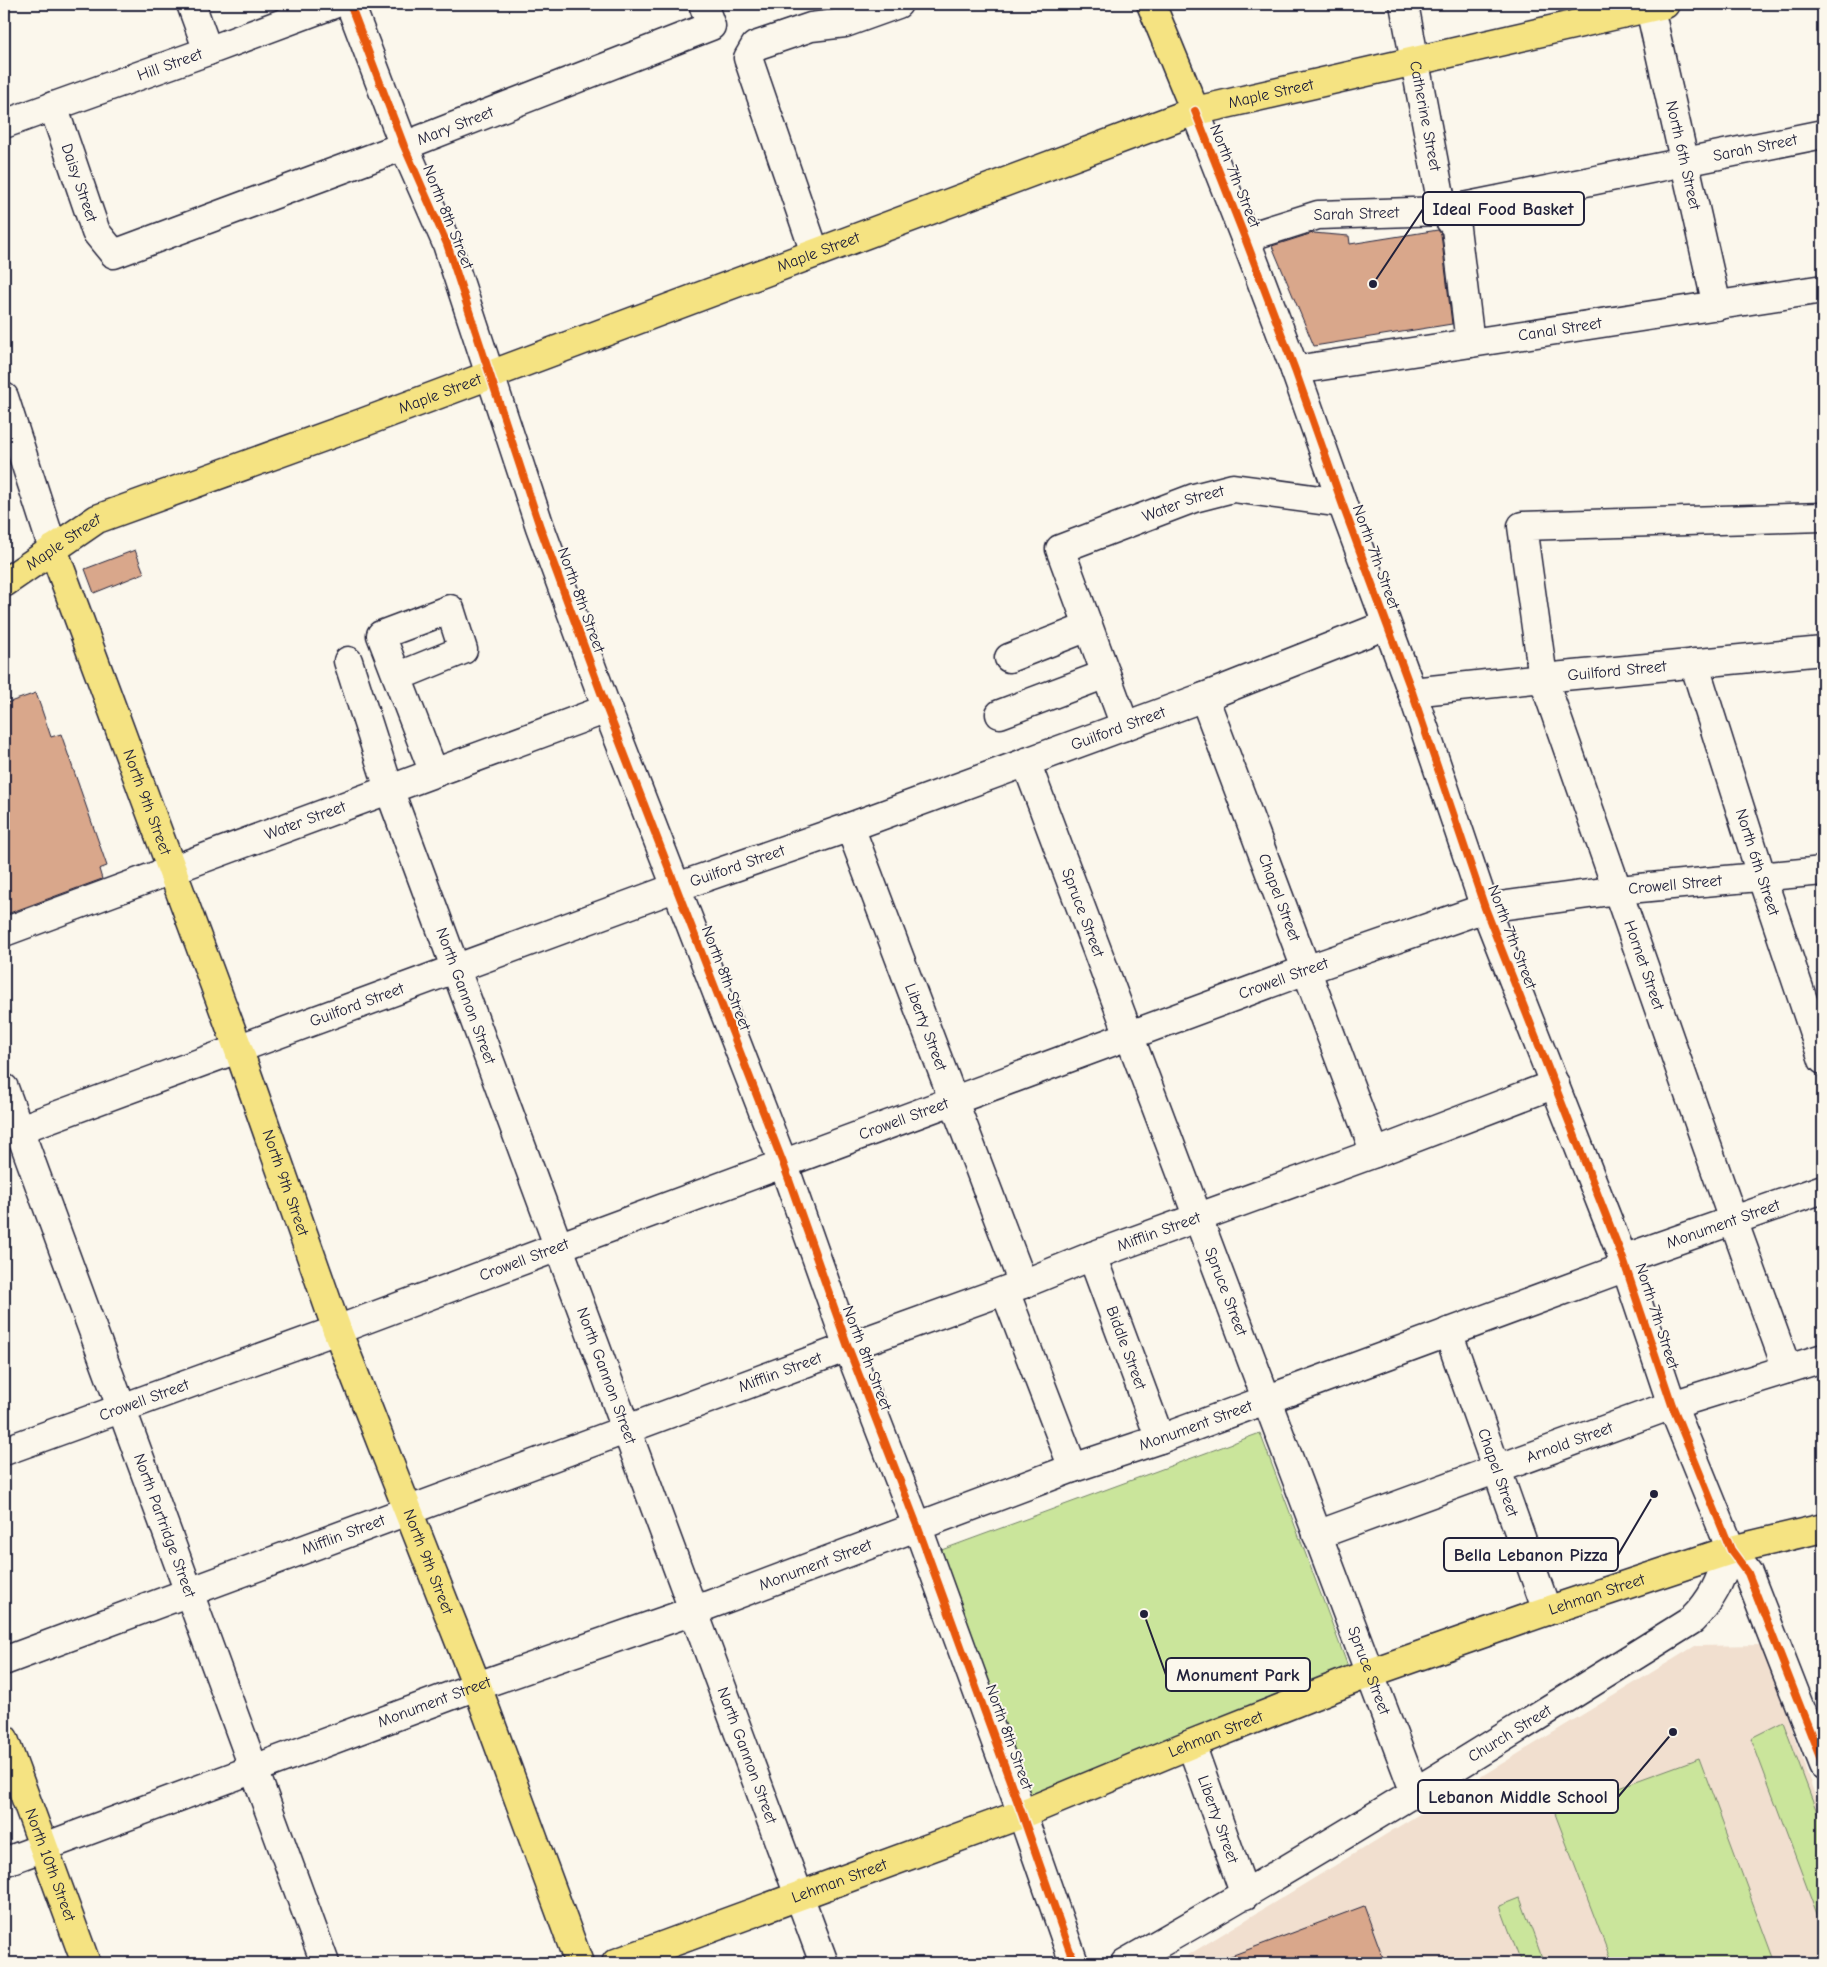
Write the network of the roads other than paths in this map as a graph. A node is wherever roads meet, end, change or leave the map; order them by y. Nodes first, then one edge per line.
1 (191, 4) edge
2 (334, 4) edge
3 (350, 4) edge
4 (898, 4) edge
5 (1151, 4) edge
6 (1404, 4) edge
7 (1654, 5) edge
8 (707, 15) edge
9 (208, 51) junction
10 (1416, 61) junction
11 (53, 106) junction
12 (1195, 111) junction
13 (4, 124) edge
14 (1823, 134) edge
15 (404, 146) junction
16 (1685, 162) junction
17 (1443, 211) junction
18 (1245, 238) junction
19 (815, 253) junction
20 (114, 254) joint
21 (1823, 289) edge
22 (1717, 306) junction
23 (1470, 344) junction
24 (1295, 370) junction
25 (491, 375) junction
26 (4, 396) edge
27 (1342, 503) junction
28 (1823, 517) edge
29 (53, 549) junction
30 (4, 583) edge
31 (1386, 625) junction
32 (1088, 627) junction
33 (1823, 652) edge
34 (1009, 658) dead end
35 (348, 661) dead end
36 (1694, 663) junction
37 (1106, 674) junction
38 (397, 677) dead end
39 (1543, 678) junction
40 (1412, 692) junction
41 (1204, 697) junction
42 (607, 709) junction
43 (1000, 714) dead end
44 (1125, 726) junction
45 (1026, 762) junction
46 (434, 773) junction
47 (389, 790) junction
48 (850, 826) junction
49 (172, 869) junction
50 (1823, 871) edge
51 (1762, 878) junction
52 (677, 887) junction
53 (1618, 890) junction
54 (1485, 908) junction
55 (4, 932) edge
56 (455, 969) junction
57 (1306, 970) junction
58 (1129, 1036) junction
59 (238, 1048) junction
60 (1823, 1060) edge
61 (1555, 1084) junction
62 (4, 1088) edge
63 (953, 1101) junction
64 (12, 1133) edge
65 (1375, 1153) junction
66 (782, 1163) junction
67 (1823, 1189) edge
68 (1198, 1217) junction
69 (1733, 1220) junction
70 (558, 1246) junction
71 (1092, 1256) junction
72 (1624, 1263) junction
73 (1014, 1287) junction
74 (337, 1330) junction
75 (1448, 1332) junction
76 (848, 1347) junction
77 (1823, 1358) edge
78 (1787, 1369) junction
79 (1267, 1399) junction
80 (1672, 1405) junction
81 (122, 1408) junction
82 (626, 1430) junction
83 (1160, 1440) junction
84 (4, 1451) edge
85 (1073, 1468) junction
86 (1498, 1469) junction
87 (408, 1511) junction
88 (918, 1528) junction
89 (1823, 1528) edge
90 (1317, 1535) junction
91 (1731, 1550) junction
92 (189, 1592) junction
93 (693, 1611) junction
94 (1547, 1611) junction
95 (4, 1661) edge
96 (1370, 1673) junction
97 (477, 1686) junction
98 (1813, 1708) edge
99 (4, 1739) edge
100 (1192, 1744) junction
101 (1823, 1765) edge
102 (254, 1769) junction
103 (1415, 1793) junction
104 (1022, 1814) junction
105 (43, 1848) junction
106 (4, 1862) edge
107 (1245, 1895) junction
108 (798, 1896) junction
109 (86, 1963) edge
110 (325, 1963) edge
111 (579, 1963) edge
112 (616, 1963) edge
113 (824, 1963) edge
114 (1074, 1963) edge
115 (1125, 1963) edge

1 - 9 street
2 - 9 street, Hill Street
3 - 15 street, North 8th Street
4 - 19 street
5 - 12 main road, North 7th Street
6 - 10 street, Catherine Street
7 - 10 main road, Maple Street
7 - 16 street, North 6th Street
8 - 15 street, Mary Street
9 - 11 street, Hill Street
10 - 12 main road, Maple Street
10 - 17 street, Catherine Street
11 - 13 street, Hill Street
11 - 20 street, Daisy Street
12 - 18 street, North 7th Street
12 - 19 main road, Maple Street
14 - 16 street, Sarah Street
15 - 20 street, Mary Street
15 - 25 street, North 8th Street
16 - 17 street, Sarah Street
16 - 22 street, North 6th Street
17 - 18 street, Sarah Street
17 - 23 street, Catherine Street
18 - 24 street, North 7th Street
19 - 25 main road, Maple Street
21 - 22 street, Canal Street
22 - 23 street, Canal Street
23 - 24 street, Canal Street
24 - 27 street, North 7th Street
25 - 29 main road, Maple Street
25 - 42 street, North 8th Street
26 - 29 street, North 9th Street
27 - 31 street, North 7th Street
27 - 32 street, Water Street
28 - 39 street, Hornet Street
29 - 30 main road, Maple Street
29 - 49 main road, North 9th Street
31 - 40 street, North 7th Street
31 - 41 street, Guilford Street
32 - 34 street
32 - 37 street
33 - 36 street, Guilford Street
35 - 47 street, North Gannon Street
36 - 39 street, Guilford Street
36 - 51 street, North 6th Street
37 - 43 street
37 - 44 street
38 - 46 street
39 - 40 street, Guilford Street
39 - 53 street, Hornet Street
40 - 54 street, North 7th Street
41 - 44 street, Guilford Street
41 - 57 street, Chapel Street
42 - 46 street, Water Street
42 - 52 street, North 8th Street
44 - 45 street, Guilford Street
45 - 48 street, Guilford Street
45 - 58 street, Spruce Street
46 - 47 street, Water Street
47 - 49 street, Water Street
47 - 56 street, North Gannon Street
48 - 52 street, Guilford Street
48 - 63 street, Liberty Street
49 - 55 street, Water Street
49 - 59 main road, North 9th Street
50 - 51 street, Crowell Street
51 - 53 street, Crowell Street
51 - 60 street, North 6th Street
52 - 56 street, Guilford Street
52 - 66 street, North 8th Street
53 - 54 street, Crowell Street
53 - 69 street, Hornet Street
54 - 57 street, Crowell Street
54 - 61 street, North 7th Street
56 - 59 street, Guilford Street
56 - 70 street, North Gannon Street
57 - 58 street, Crowell Street
57 - 65 street, Chapel Street
58 - 63 street, Crowell Street
58 - 68 street, Spruce Street
59 - 64 street, Guilford Street
59 - 74 main road, North 9th Street
61 - 65 street, Mifflin Street
61 - 72 street, North 7th Street
62 - 64 street, North Partridge Street
63 - 66 street, Crowell Street
63 - 73 street, Liberty Street
64 - 81 street, North Partridge Street
65 - 68 street, Mifflin Street
66 - 70 street, Crowell Street
66 - 76 street, North 8th Street
67 - 69 street, Monument Street
68 - 71 street, Mifflin Street
68 - 79 street, Spruce Street
69 - 72 street, Monument Street
69 - 78 street, Hornet Street
70 - 74 street, Crowell Street
70 - 82 street, North Gannon Street
71 - 73 street, Mifflin Street
71 - 83 street, Biddle Street
72 - 75 street, Monument Street
72 - 80 street, North 7th Street
73 - 76 street, Mifflin Street
73 - 85 street, Liberty Street
74 - 81 street, Crowell Street
74 - 87 main road, North 9th Street
75 - 79 street, Monument Street
75 - 86 street, Chapel Street
76 - 82 street, Mifflin Street
76 - 88 street, North 8th Street
77 - 78 street, Arnold Street
78 - 80 street, Arnold Street
79 - 83 street, Monument Street
79 - 90 street, Spruce Street
80 - 86 street, Arnold Street
80 - 91 street, North 7th Street
81 - 84 street, Crowell Street
81 - 92 street, North Partridge Street
82 - 87 street, Mifflin Street
82 - 93 street, North Gannon Street
83 - 85 street, Monument Street
85 - 88 street, Monument Street
86 - 90 street, Arnold Street
86 - 94 street, Chapel Street
87 - 92 street, Mifflin Street
87 - 97 main road, North 9th Street
88 - 93 street, Monument Street
88 - 104 street, North 8th Street
89 - 91 main road, Lehman Street
90 - 96 street, Spruce Street
91 - 94 main road, Lehman Street
91 - 98 street, North 7th Street
91 - 103 street, Church Street
92 - 95 street, Mifflin Street
92 - 102 street, North Partridge Street
93 - 97 street, Monument Street
93 - 108 street, North Gannon Street
94 - 96 main road, Lehman Street
96 - 100 main road, Lehman Street
96 - 103 street, Spruce Street
97 - 102 street, Monument Street
97 - 111 main road, North 9th Street
98 - 101 street, North 7th Street
99 - 105 main road, North 10th Street
100 - 104 main road, Lehman Street
100 - 107 street, Liberty Street
102 - 105 street, Monument Street
102 - 110 street, North Partridge Street
103 - 107 street, Church Street
104 - 108 main road, Lehman Street
104 - 114 street, North 8th Street
105 - 106 street, Monument Street
105 - 109 main road, North 10th Street
107 - 115 street, Church Street
108 - 112 main road, Lehman Street
108 - 113 street, North Gannon Street

